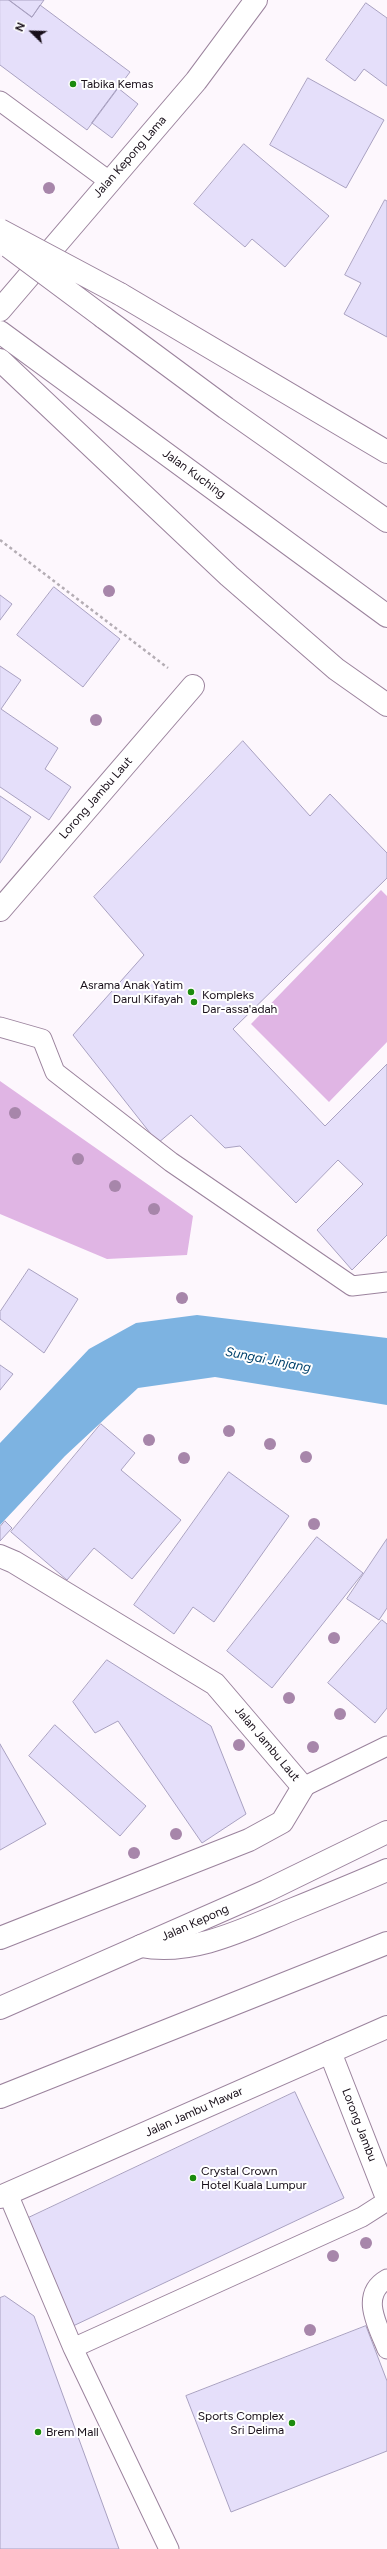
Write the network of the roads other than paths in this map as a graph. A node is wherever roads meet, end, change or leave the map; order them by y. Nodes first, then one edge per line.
1 (256, 0) edge
2 (0, 101) edge
3 (109, 181) junction
4 (0, 230) edge
5 (0, 240) edge
6 (0, 310) edge
7 (0, 332) edge
8 (0, 360) edge
9 (387, 452) edge
10 (387, 521) edge
11 (387, 616) edge
12 (193, 686) road end
13 (387, 705) edge
14 (0, 910) edge
15 (0, 1027) edge
16 (387, 1282) edge
17 (0, 1556) edge
18 (387, 1746) edge
19 (303, 1787) junction
20 (387, 1832) edge
21 (387, 1870) edge
22 (0, 1938) edge
23 (387, 1943) edge
24 (142, 1946) junction
25 (0, 2008) edge
26 (387, 2027) edge
27 (330, 2052) junction
28 (0, 2097) edge
29 (4, 2196) edge
30 (387, 2200) edge
31 (387, 2279) edge
32 (73, 2348) junction
33 (387, 2349) edge
34 (169, 2549) edge

1 - 3 main road, Jalan Kepong Lama
2 - 3 lane
3 - 6 main road, Jalan Kepong Lama
4 - 9 main road, bridge
5 - 10 main road, bridge
7 - 11 main road, Jalan Kuching
8 - 13 main road
12 - 14 main road, Lorong Jambu Laut
15 - 16 lane
17 - 19 main road, Jalan Jambu Laut
18 - 19 lane
19 - 22 main road, Jalan Jambu Laut
20 - 24 main road, Jalan Kepong
21 - 24 main road
23 - 28 main road
24 - 25 main road, Jalan Kepong
26 - 27 main road, Jalan Jambu Mawar
27 - 29 main road, Jalan Jambu Mawar
27 - 30 main road, Lorong Jambu
29 - 32 lane
30 - 32 lane
31 - 33 lane
32 - 34 lane

